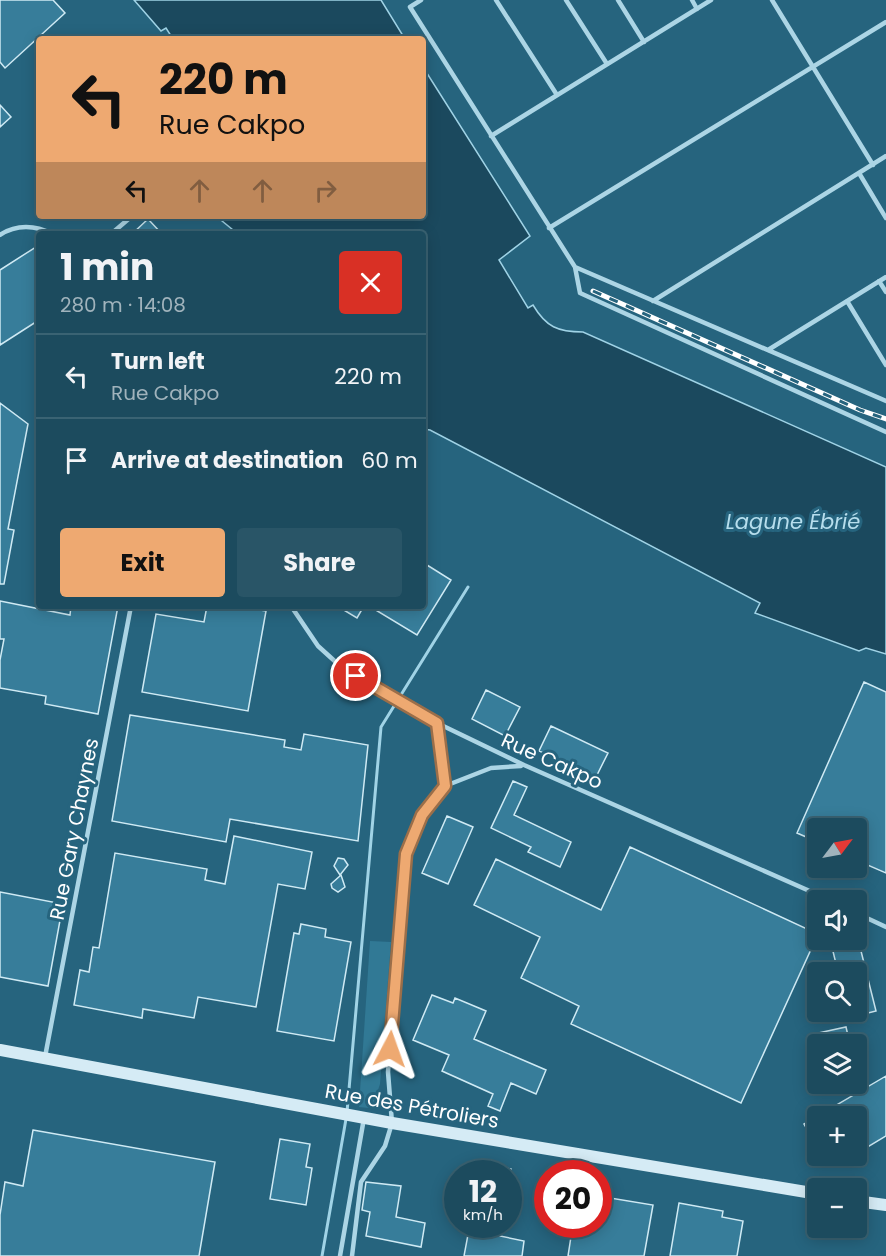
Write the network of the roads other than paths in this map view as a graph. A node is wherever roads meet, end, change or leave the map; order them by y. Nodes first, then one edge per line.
1 (422, 0) edge
2 (496, 0) edge
3 (566, 0) edge
4 (618, 0) edge
5 (692, 0) edge
6 (711, 0) edge
7 (772, 0) edge
8 (697, 9) junction
9 (886, 22) edge
10 (644, 42) junction
11 (607, 64) junction
12 (813, 67) junction
13 (557, 95) junction
14 (491, 135) junction
15 (886, 156) edge
16 (873, 165) junction
17 (858, 173) junction
18 (886, 218) edge
19 (128, 219) edge
20 (549, 228) junction
21 (41, 231) edge
22 (114, 231) edge
23 (0, 235) edge
24 (575, 267) junction
25 (886, 277) edge
26 (879, 281) junction
27 (886, 292) edge
28 (653, 301) junction
29 (847, 301) junction
30 (768, 350) junction
31 (886, 365) edge
32 (886, 401) edge
33 (886, 432) edge
34 (129, 609) edge
35 (293, 609) edge
36 (437, 723) junction
37 (524, 765) junction
38 (445, 786) junction
39 (807, 890) edge
40 (867, 918) edge
41 (886, 927) edge
42 (0, 1050) edge
43 (45, 1057) junction
44 (362, 1118) junction
45 (392, 1123) junction
46 (807, 1192) edge
47 (867, 1202) edge
48 (886, 1205) edge
49 (340, 1256) edge
50 (352, 1256) edge

1 - 14 lane
2 - 13 lane
3 - 11 lane
4 - 10 lane
5 - 8 lane
6 - 8 lane
7 - 12 lane
8 - 10 lane
9 - 12 lane
10 - 11 lane
11 - 13 lane
12 - 16 lane
12 - 20 lane
13 - 14 lane
14 - 20 lane
15 - 16 lane
16 - 17 lane
17 - 18 lane
17 - 28 lane
19 - 22 lane
20 - 24 lane
21 - 23 lane
24 - 28 lane
24 - 33 lane
25 - 26 lane
26 - 27 lane
26 - 29 lane
28 - 30 lane
29 - 30 lane
29 - 31 lane
30 - 32 lane
34 - 43 lane, Rue Gary Chaynes
35 - 36 lane, Rue Cakpo
36 - 37 lane, Rue Cakpo
36 - 38 lane
37 - 38 lane
37 - 39 lane, Rue Cakpo
38 - 45 lane
40 - 41 lane
42 - 43 street, Rue des Pétroliers
43 - 44 street, Rue des Pétroliers
44 - 45 street, Rue des Pétroliers
44 - 49 lane
45 - 46 street, Rue des Pétroliers
45 - 50 lane
47 - 48 street

